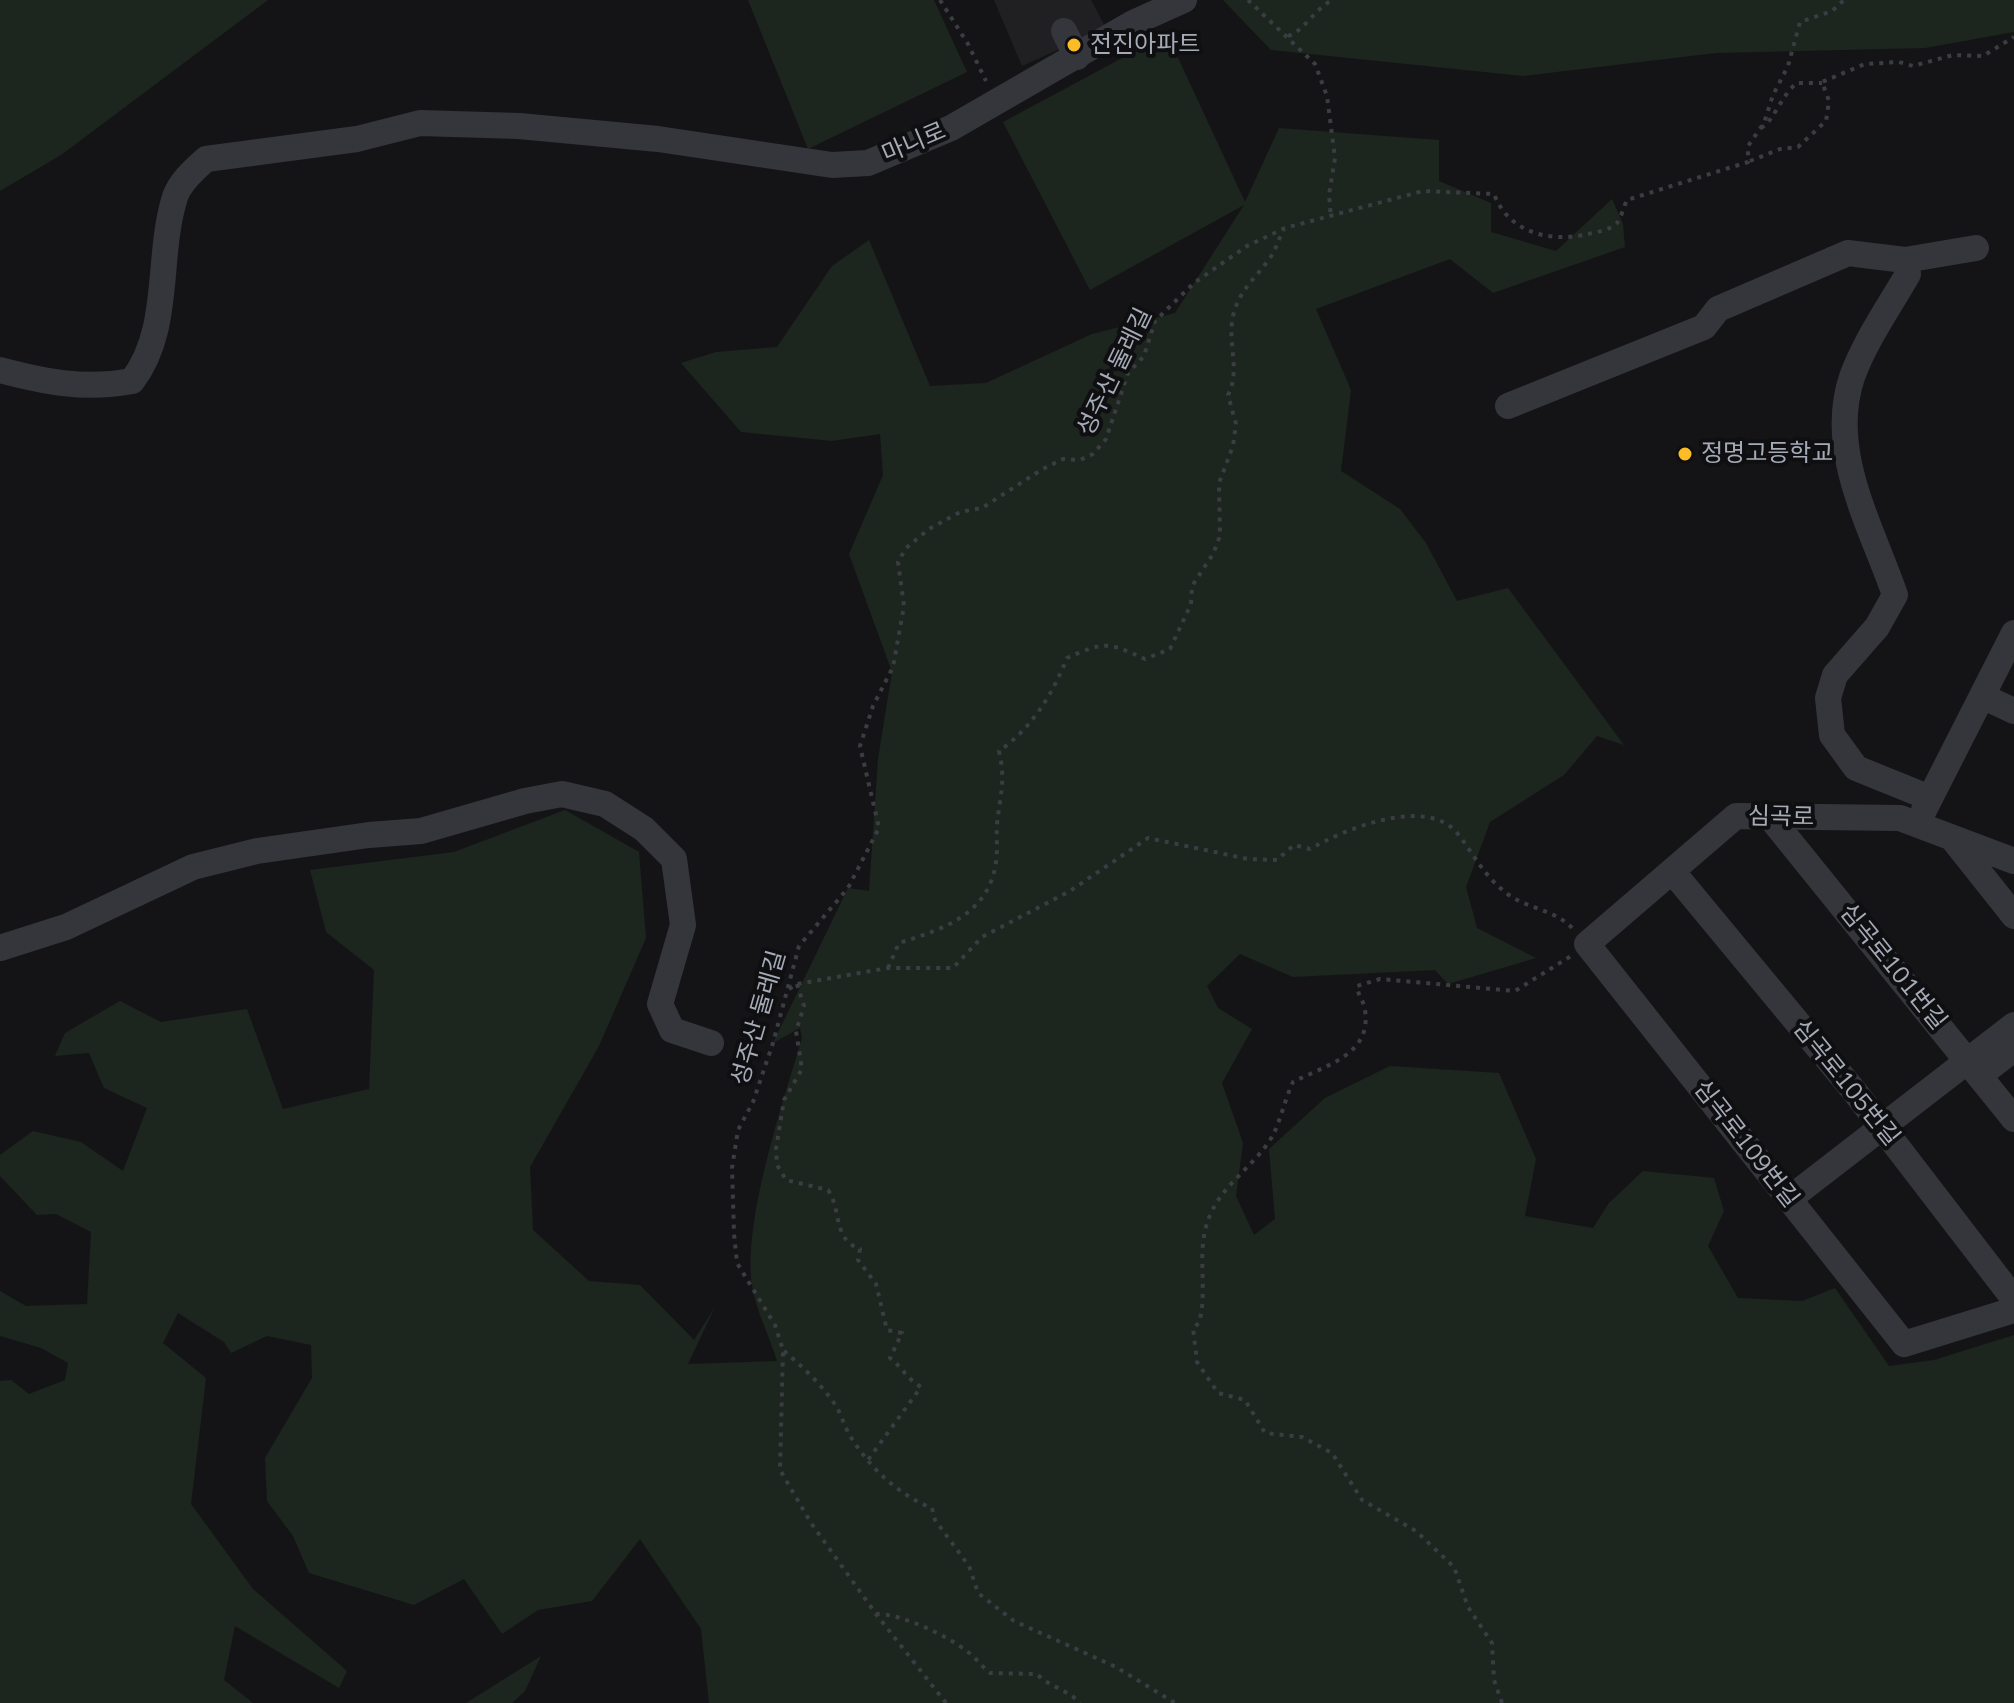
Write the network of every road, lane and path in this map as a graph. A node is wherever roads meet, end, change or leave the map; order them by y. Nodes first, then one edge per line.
1 (940, 0) edge
2 (1184, 0) edge
3 (1248, 0) edge
4 (1332, 0) edge
5 (1844, 0) edge
6 (1064, 31) dead end
7 (1288, 36) junction
8 (2014, 37) edge
9 (1077, 57) junction
10 (1822, 83) junction
11 (997, 102) junction
12 (1760, 128) junction
13 (1748, 162) junction
14 (1331, 218) junction
15 (1285, 228) junction
16 (1976, 248) dead end
17 (1905, 260) junction
18 (0, 370) edge
19 (1508, 406) dead end
20 (2014, 633) edge
21 (1982, 696) junction
22 (2014, 711) edge
23 (1930, 798) junction
24 (1770, 817) junction
25 (1917, 824) junction
26 (1952, 838) junction
27 (2014, 861) edge
28 (1672, 871) junction
29 (2014, 916) edge
30 (1587, 944) junction
31 (0, 948) edge
32 (888, 968) junction
33 (797, 984) junction
34 (785, 990) junction
35 (2014, 1025) edge
36 (711, 1043) dead end
37 (2014, 1049) edge
38 (1974, 1068) junction
39 (2014, 1119) edge
40 (1882, 1128) junction
41 (1789, 1199) junction
42 (2014, 1299) edge
43 (2014, 1310) edge
44 (783, 1350) junction
45 (868, 1460) junction
46 (876, 1614) junction
47 (946, 1703) edge
48 (1080, 1703) edge
49 (1175, 1703) edge
50 (1502, 1703) edge

1 - 11 path
2 - 9 street, 마니로
3 - 7 path
4 - 7 path
5 - 12 path
6 - 9 street
7 - 14 path
8 - 10 path
9 - 11 street, 마니로
10 - 12 path
10 - 13 path
11 - 18 street, 마니로
12 - 13 path
13 - 14 path, 성주산 둘레길
14 - 15 path, 성주산 둘레길
15 - 32 path
15 - 34 path, 성주산 둘레길
16 - 17 street
17 - 19 street
17 - 23 street
20 - 21 street
21 - 22 street
21 - 23 street
23 - 25 street
24 - 25 street, 심곡로
24 - 28 street, 심곡로
24 - 38 street, 심곡로101번길
25 - 26 street, 심곡로
26 - 27 street, 심곡로
26 - 29 street
28 - 30 street, 심곡로
28 - 40 street, 심곡로105번길
30 - 32 path
30 - 41 street, 심곡로109번길
30 - 50 path
31 - 36 street
32 - 33 path
33 - 34 path
33 - 45 path
34 - 44 path, 성주산 둘레길
35 - 38 street
37 - 38 street
38 - 39 street, 심곡로101번길
38 - 40 street
40 - 41 street
40 - 42 street, 심곡로105번길
41 - 43 street, 심곡로109번길
44 - 45 path
44 - 46 path, 성주산 둘레길
45 - 49 path
46 - 47 path, 성주산 둘레길
46 - 48 path

